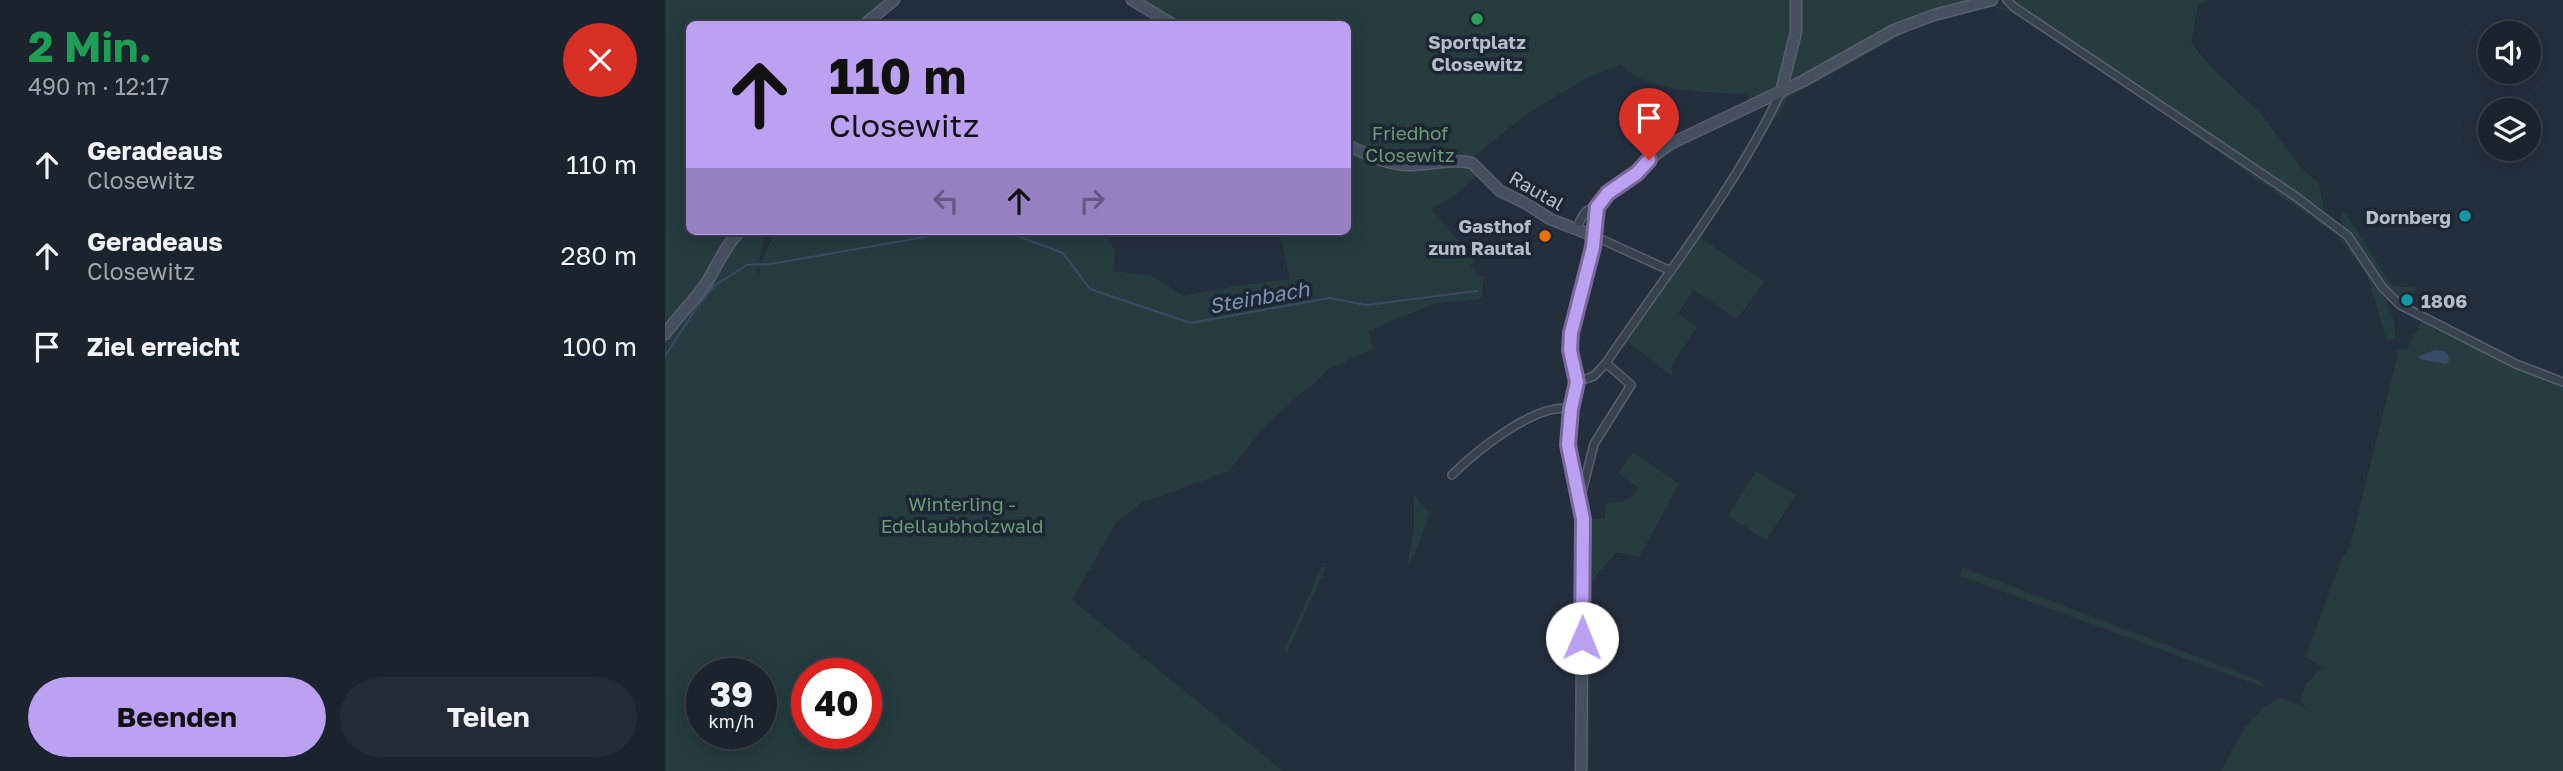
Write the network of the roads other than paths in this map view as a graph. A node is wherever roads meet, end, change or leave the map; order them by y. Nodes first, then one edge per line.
1 (894, 0) edge
2 (1132, 0) edge
3 (1796, 0) edge
4 (1992, 0) edge
5 (2007, 0) edge
6 (869, 21) edge
7 (1166, 21) edge
8 (1781, 92) junction
9 (1351, 147) edge
10 (1597, 207) junction
11 (1576, 230) junction
12 (737, 235) edge
13 (1594, 236) junction
14 (1671, 271) junction
15 (665, 334) edge
16 (1607, 363) junction
17 (1577, 382) junction
18 (2563, 382) edge
19 (1571, 409) junction
20 (1452, 475) dead end
21 (1580, 500) junction
22 (1581, 771) edge

1 - 6 street
2 - 7 street
3 - 8 street
4 - 8 street
5 - 18 street
8 - 10 street
8 - 14 street
9 - 11 street, Rautal
10 - 11 street
10 - 13 street
11 - 13 street, Rautal
12 - 15 street
13 - 14 street
13 - 17 street
14 - 16 street
16 - 17 street
16 - 21 street
17 - 19 street
19 - 20 street
19 - 21 street
21 - 22 street

